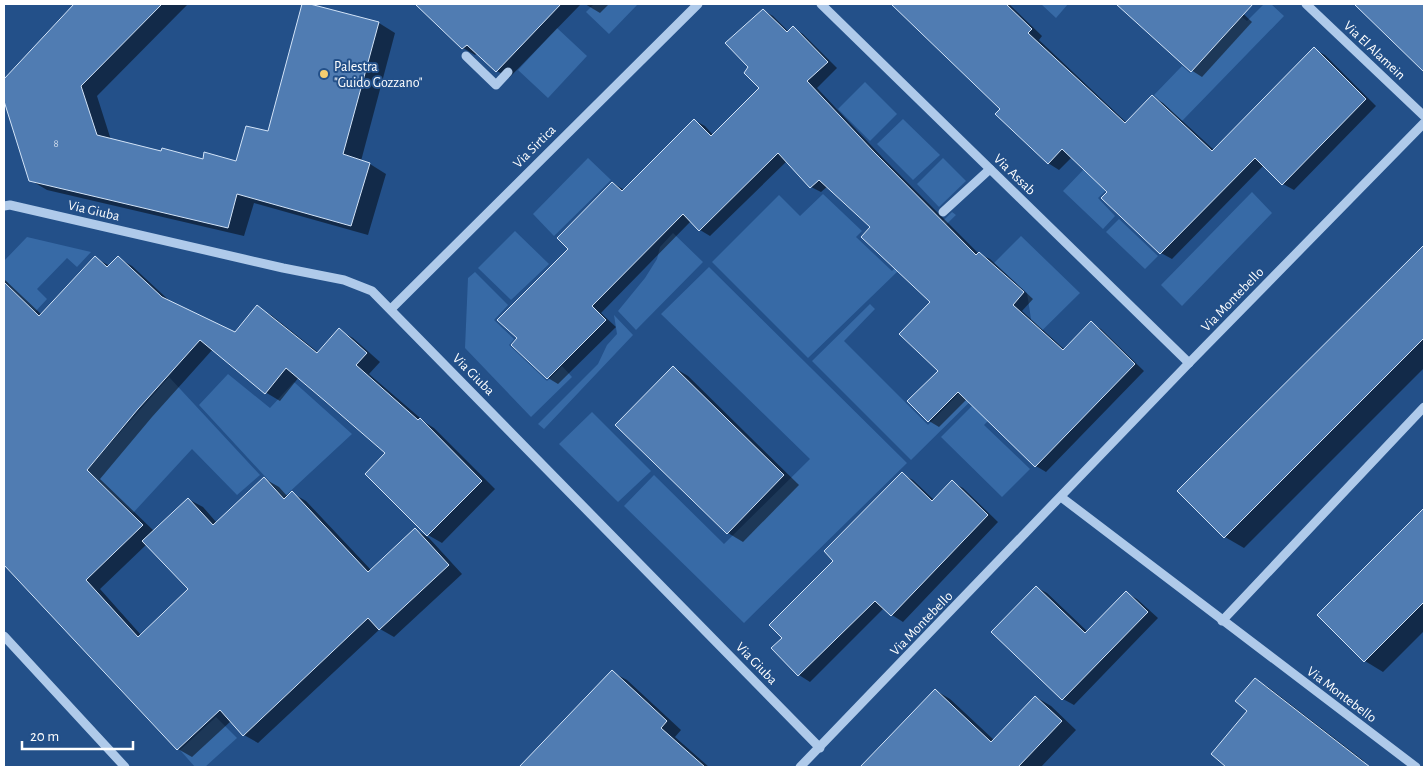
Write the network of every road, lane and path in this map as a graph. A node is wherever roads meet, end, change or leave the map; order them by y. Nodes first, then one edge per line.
1 (698, 4) edge
2 (821, 4) edge
3 (1306, 4) edge
4 (466, 56) dead end
5 (508, 72) dead end
6 (1424, 116) edge
7 (1424, 122) edge
8 (990, 169) junction
9 (4, 206) edge
10 (943, 212) dead end
11 (391, 309) junction
12 (1189, 364) junction
13 (1424, 407) edge
14 (1061, 497) junction
15 (1222, 621) junction
16 (4, 636) edge
17 (820, 748) junction
18 (125, 767) edge
19 (800, 767) edge
20 (1416, 767) edge

1 - 11 street, Via Sirtica
2 - 8 street, Via Assab
3 - 6 street, Via El Alamein
4 - 5 street
7 - 12 street, Via Montebello
8 - 10 street
8 - 12 street, Via Assab
9 - 11 street, Via Giuba
11 - 17 street, Via Giuba
12 - 14 street, Via Montebello
13 - 15 street
14 - 15 street, Via Montebello
14 - 17 street, Via Montebello
15 - 20 street, Via Montebello
16 - 18 street
17 - 19 street, Via Montebello

